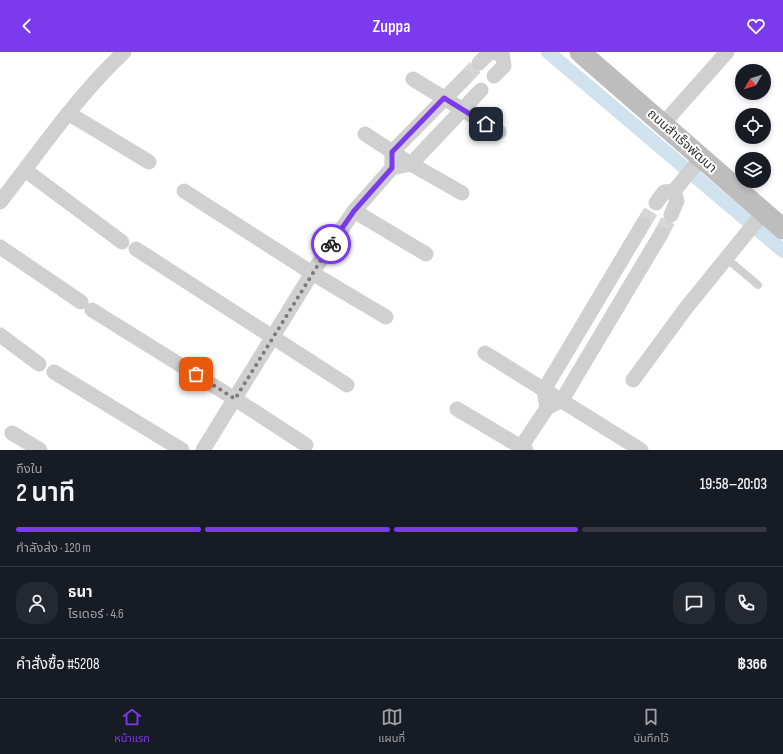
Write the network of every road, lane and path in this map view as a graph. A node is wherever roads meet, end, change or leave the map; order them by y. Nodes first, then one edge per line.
1 (124, 52) edge
2 (502, 52) edge
3 (580, 52) edge
4 (726, 52) edge
5 (479, 63) tunnel mouth
6 (494, 76) dead end
7 (465, 78) tunnel mouth
8 (413, 79) dead end
9 (480, 90) dead end
10 (444, 98) junction
11 (462, 109) junction
12 (68, 113) junction
13 (663, 124) junction
14 (499, 132) dead end
15 (365, 134) dead end
16 (392, 152) junction
17 (149, 162) dead end
18 (696, 163) junction
19 (411, 164) junction
20 (392, 168) junction
21 (25, 170) junction
22 (675, 188) junction
23 (184, 191) dead end
24 (462, 193) dead end
25 (0, 202) edge
26 (656, 203) tunnel mouth
27 (354, 211) junction
28 (671, 215) tunnel mouth
29 (759, 218) junction
30 (643, 224) tunnel mouth
31 (783, 229) edge
32 (661, 234) tunnel mouth
33 (122, 242) dead end
34 (0, 248) edge
35 (136, 249) dead end
36 (426, 254) dead end
37 (726, 258) junction
38 (312, 273) junction
39 (758, 285) dead end
40 (386, 317) dead end
41 (0, 335) edge
42 (272, 337) junction
43 (485, 353) dead end
44 (39, 364) dead end
45 (54, 372) dead end
46 (633, 380) dead end
47 (346, 385) dead end
48 (544, 390) junction
49 (235, 399) junction
50 (562, 400) junction
51 (547, 408) junction
52 (457, 410) dead end
53 (12, 433) dead end
54 (306, 445) dead end
55 (522, 449) edge
56 (40, 450) edge
57 (182, 450) edge
58 (203, 450) edge
59 (641, 450) edge

1 - 12 street
2 - 5 street
2 - 6 street
3 - 13 street, ถนนสำเร็จพัฒนา
4 - 13 street
7 - 10 street
8 - 10 street
9 - 11 street
10 - 11 street
10 - 16 street
11 - 14 street
11 - 19 street
12 - 17 street
12 - 21 street
13 - 18 street, ถนนสำเร็จพัฒนา
15 - 16 street
16 - 19 street
16 - 20 street
18 - 22 street
18 - 29 street, ถนนสำเร็จพัฒนา
19 - 20 street
19 - 24 street
20 - 27 street
21 - 25 street
21 - 33 street
22 - 26 street
22 - 28 street
23 - 38 street
27 - 36 street
27 - 38 street
29 - 31 street, ถนนสำเร็จพัฒนา
29 - 37 street
30 - 48 street
32 - 50 street
34 - 49 street
35 - 42 street
37 - 39 lane
37 - 46 street
38 - 40 street
38 - 42 street
41 - 44 street
42 - 47 street
42 - 49 street
43 - 48 street
45 - 57 street
48 - 50 street
48 - 51 street
49 - 54 street
49 - 58 street
50 - 51 street
50 - 59 street
51 - 55 street
52 - 55 street
53 - 56 street

